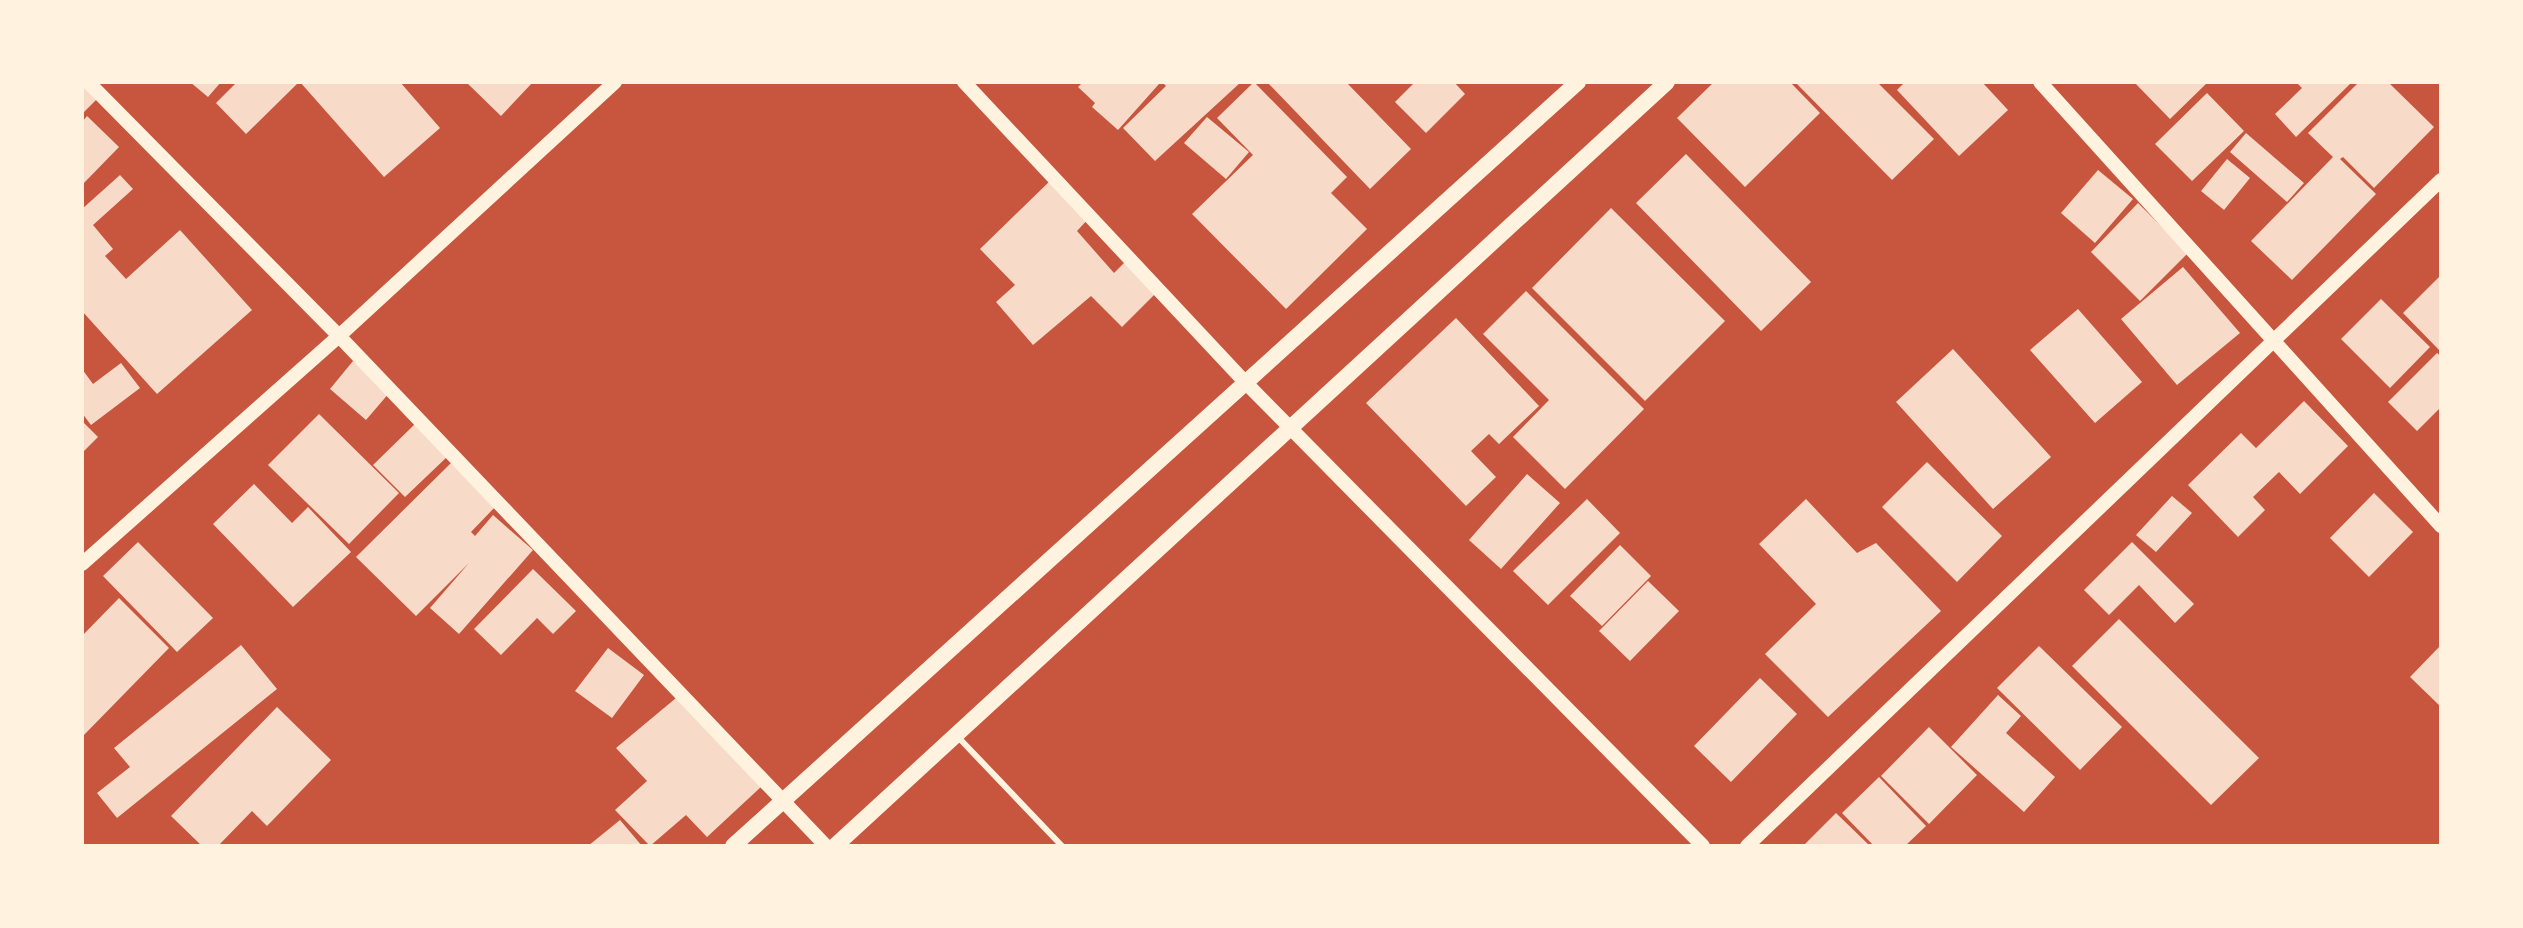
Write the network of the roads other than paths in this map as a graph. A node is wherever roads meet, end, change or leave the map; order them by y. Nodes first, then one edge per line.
1 (88, 82) edge
2 (615, 82) edge
3 (964, 82) edge
4 (1578, 82) edge
5 (1667, 82) edge
6 (2040, 82) edge
7 (2441, 180) edge
8 (339, 336) junction
9 (2275, 341) junction
10 (1244, 381) junction
11 (1289, 426) junction
12 (2441, 526) edge
13 (82, 564) edge
14 (957, 736) junction
15 (784, 798) junction
16 (733, 846) edge
17 (826, 846) edge
18 (835, 846) edge
19 (1062, 846) edge
20 (1703, 846) edge
21 (1747, 846) edge

1 - 8 street
2 - 8 street
3 - 10 street
4 - 10 main road
5 - 11 main road
6 - 9 street
7 - 9 street
8 - 13 street
8 - 15 street
9 - 12 street
9 - 21 street
10 - 11 street
10 - 15 main road
11 - 14 main road
11 - 20 street
14 - 18 main road
14 - 19 lane
15 - 16 main road
15 - 17 street

